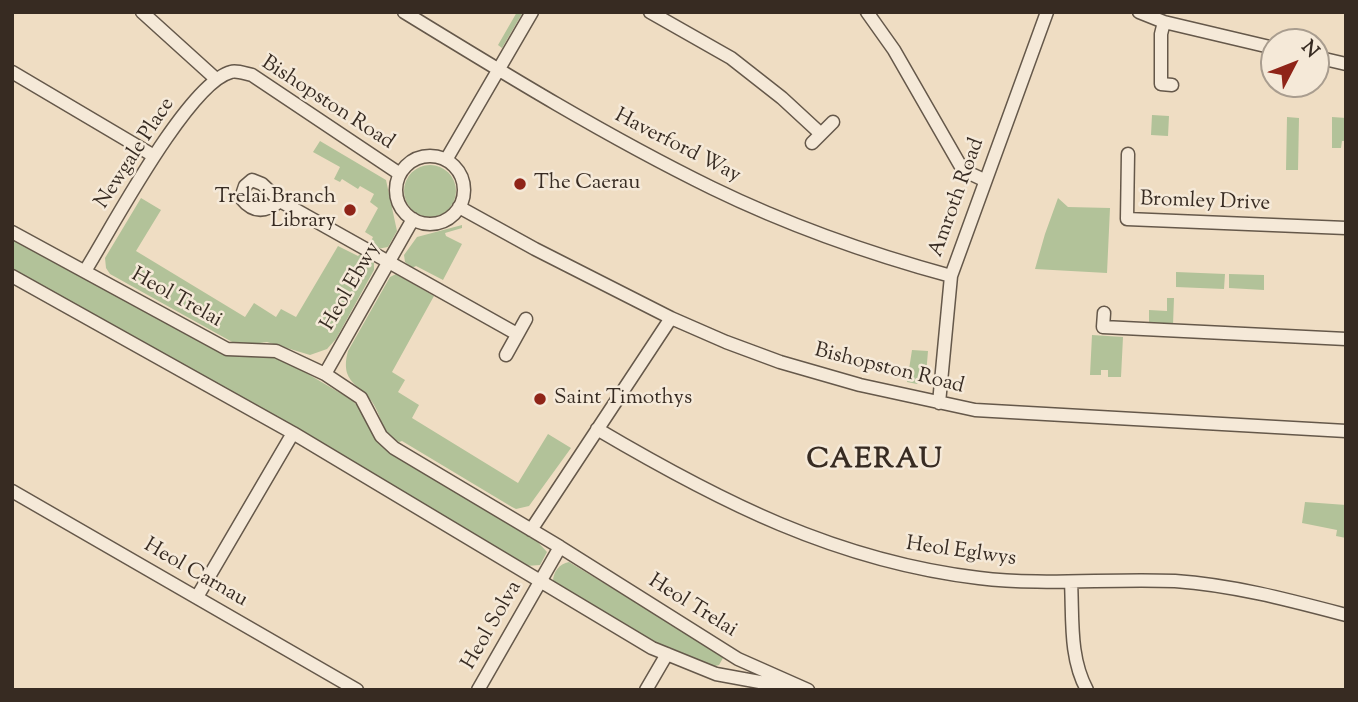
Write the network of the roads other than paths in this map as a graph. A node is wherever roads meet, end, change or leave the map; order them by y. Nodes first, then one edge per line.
1 (142, 12) edge
2 (404, 12) edge
3 (532, 12) edge
4 (650, 12) edge
5 (867, 12) edge
6 (1047, 12) edge
7 (1139, 12) edge
8 (1164, 22) junction
9 (1260, 45) edge
10 (751, 56) dead end
11 (742, 67) junction
12 (233, 71) joint
13 (499, 71) junction
14 (12, 72) edge
15 (216, 79) junction
16 (1172, 85) dead end
17 (833, 122) dead end
18 (1128, 154) dead end
19 (154, 156) junction
20 (446, 160) junction
21 (400, 174) junction
22 (984, 180) junction
23 (280, 201) dead end
24 (459, 207) junction
25 (412, 219) junction
26 (1346, 228) edge
27 (12, 232) edge
28 (389, 261) junction
29 (85, 271) junction
30 (12, 276) edge
31 (951, 276) junction
32 (1104, 313) dead end
33 (671, 318) junction
34 (526, 319) dead end
35 (517, 334) junction
36 (1346, 340) edge
37 (506, 355) dead end
38 (325, 374) junction
39 (939, 403) junction
40 (597, 429) junction
41 (1346, 431) edge
42 (293, 433) junction
43 (12, 491) edge
44 (531, 530) junction
45 (560, 547) junction
46 (541, 582) junction
47 (1071, 582) junction
48 (197, 597) junction
49 (1346, 615) edge
50 (667, 654) junction
51 (738, 659) junction
52 (736, 677) junction
53 (358, 690) edge
54 (478, 690) edge
55 (646, 690) edge
56 (806, 690) edge
57 (1087, 690) edge

1 - 15 street
2 - 13 street, Haverford Way
3 - 13 street
4 - 11 street
5 - 22 street
6 - 22 street, Amroth Road
7 - 8 street
8 - 9 street
8 - 16 street
10 - 11 street
11 - 17 street
12 - 15 street, Newgale Place
12 - 21 street, Bishopston Road
13 - 20 street
13 - 31 street, Haverford Way
14 - 19 street
15 - 19 street, Newgale Place
18 - 26 street, Bromley Drive
19 - 29 street, Newgale Place
20 - 21 street, Bishopston Road
20 - 24 street
21 - 25 street, Bishopston Road
22 - 31 street, Amroth Road
23 - 28 street
24 - 25 street
24 - 33 street, Bishopston Road
25 - 28 street, Heol Ebwy
27 - 29 street, Heol Trelai
28 - 35 street
28 - 38 street, Heol Ebwy
29 - 38 street, Heol Trelai
30 - 42 street, Heol Trelai
31 - 39 street, Amroth Road
32 - 36 street
33 - 39 street, Bishopston Road
33 - 40 street
34 - 35 street
35 - 37 street
38 - 44 street, Heol Trelai
39 - 41 street, Bishopston Road
40 - 44 street
40 - 47 street, Heol Eglwys
42 - 46 street, Heol Trelai
42 - 48 street
43 - 48 street, Heol Carnau
44 - 45 street, Heol Trelai
45 - 46 street
45 - 51 street, Heol Trelai
46 - 50 street, Heol Trelai
46 - 54 street, Heol Solva
47 - 49 street, Heol Eglwys
47 - 57 street
48 - 53 street, Heol Carnau
50 - 52 street, Heol Trelai
50 - 55 street
51 - 52 street
51 - 56 street, Heol Trelai
52 - 56 street, Heol Trelai

